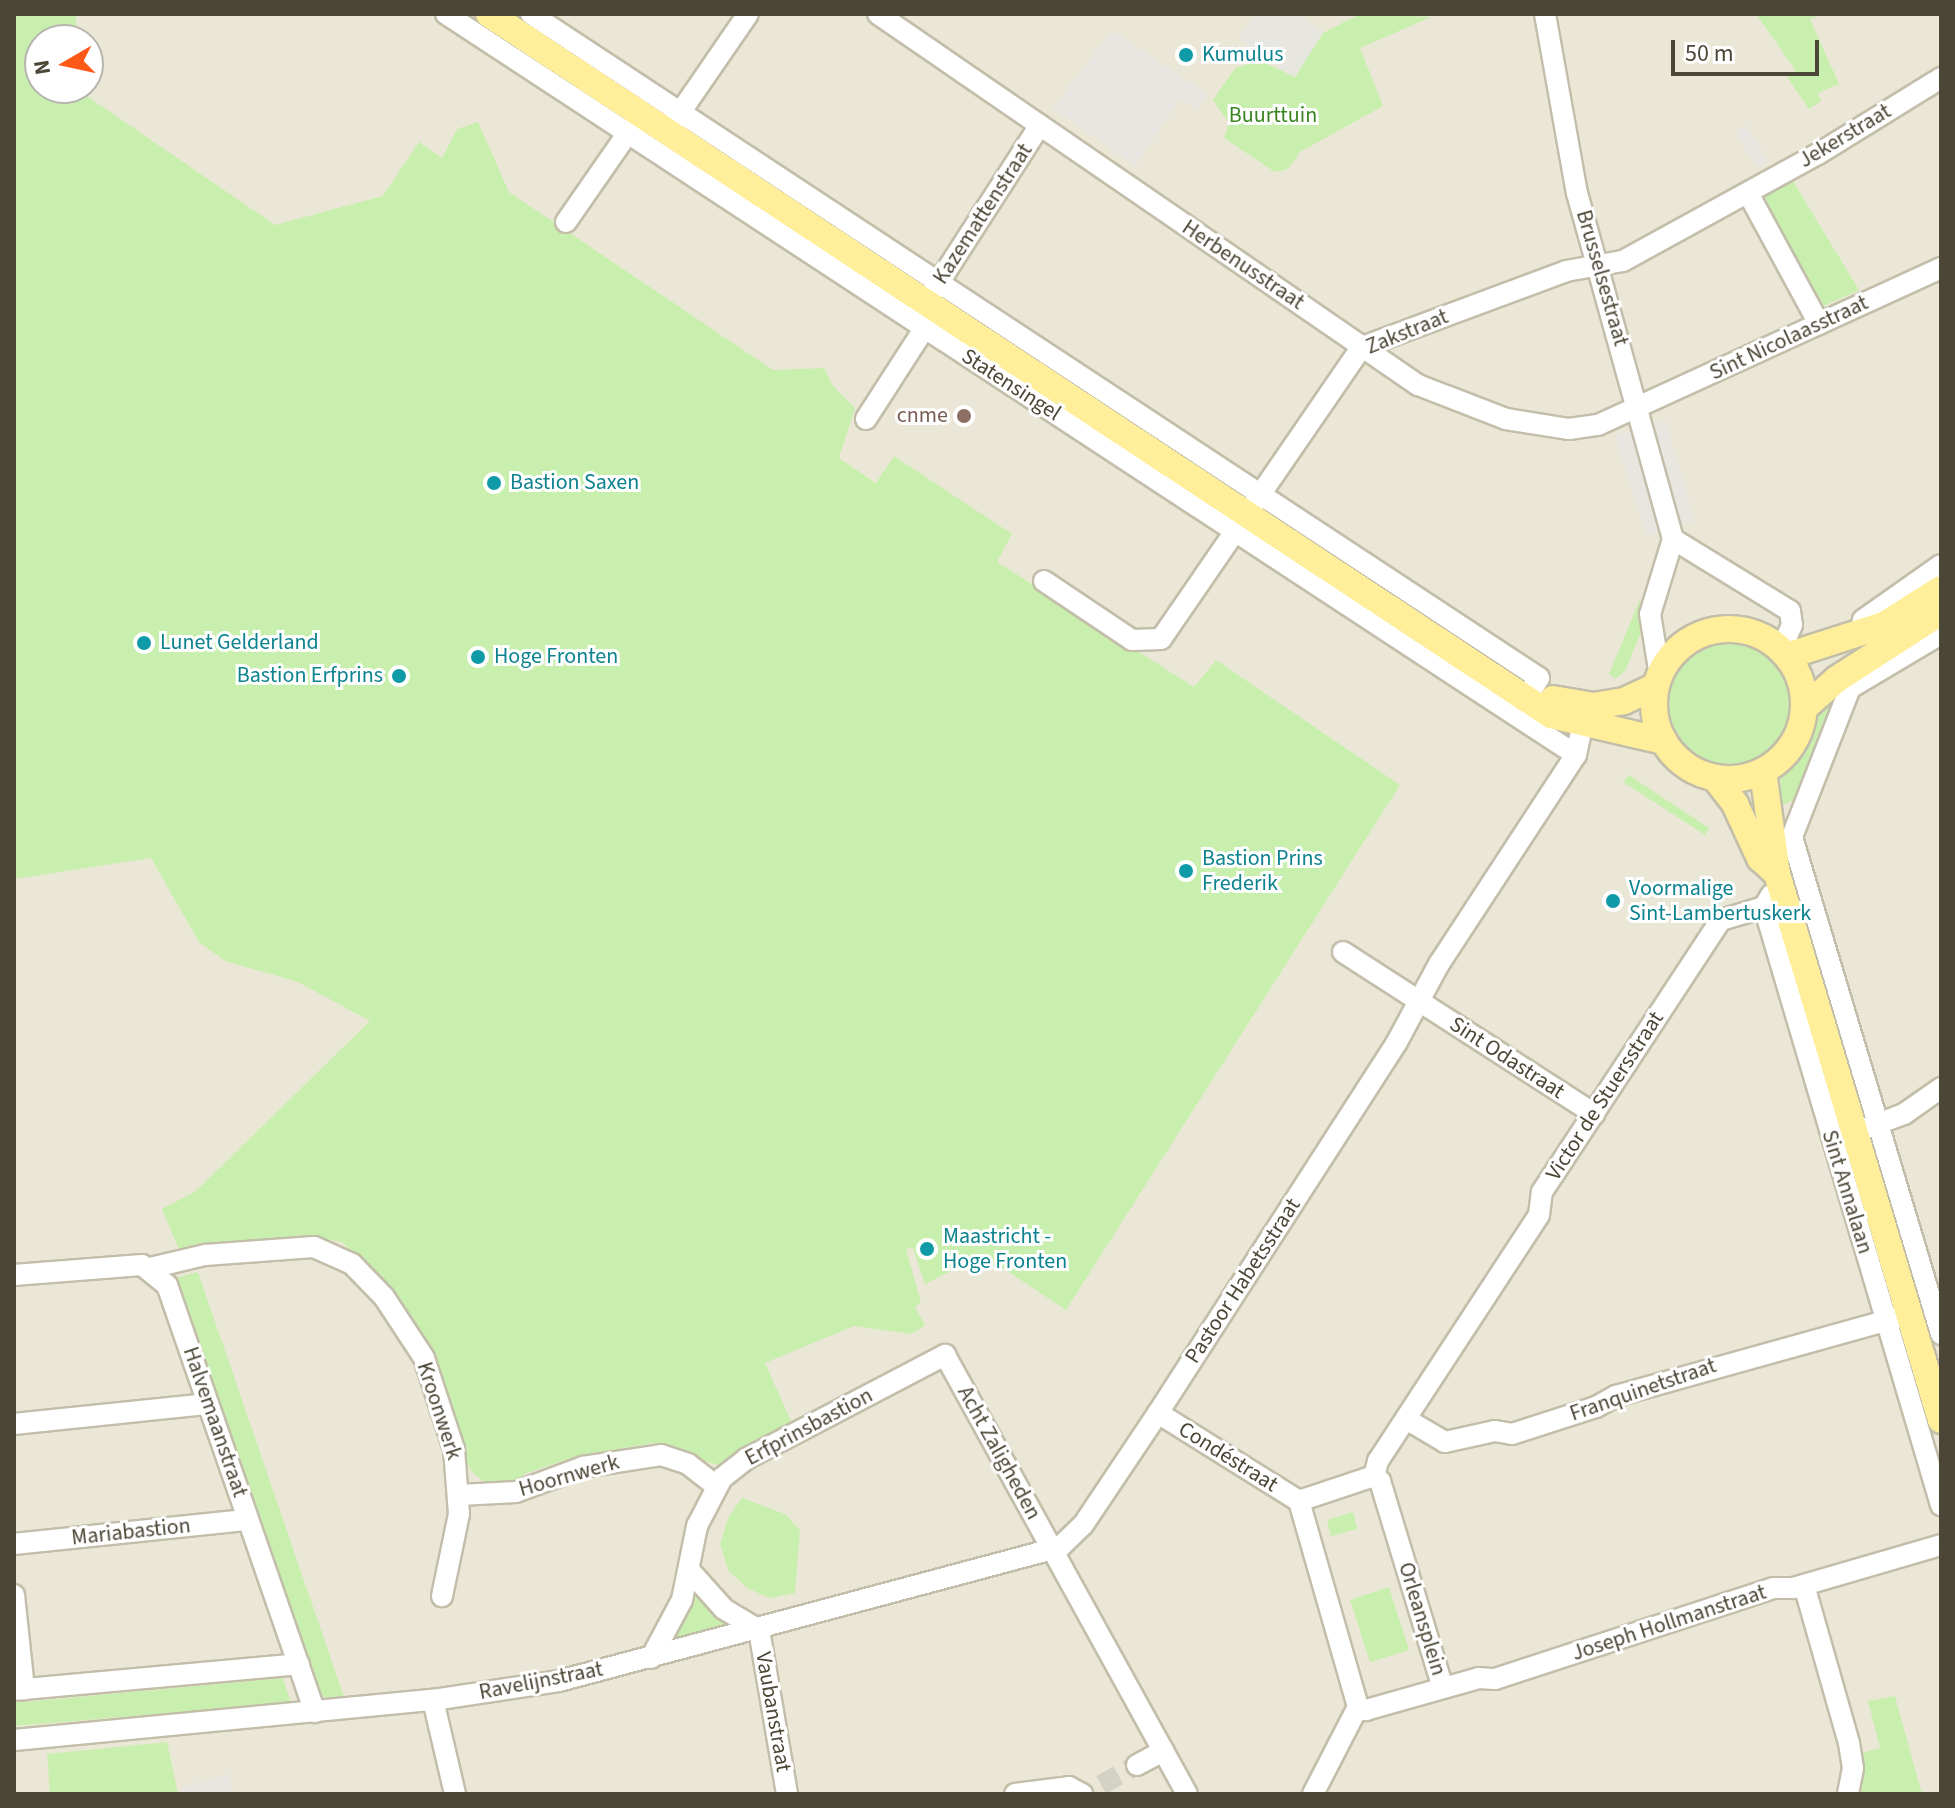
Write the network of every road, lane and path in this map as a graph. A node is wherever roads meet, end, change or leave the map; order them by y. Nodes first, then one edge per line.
1 (446, 14) edge
2 (489, 14) edge
3 (531, 14) edge
4 (748, 14) edge
5 (878, 14) edge
6 (1545, 14) edge
7 (1941, 78) edge
8 (674, 122) junction
9 (634, 124) junction
10 (1040, 125) junction
11 (1748, 193) junction
12 (566, 222) dead end
13 (1598, 267) junction
14 (1941, 268) edge
15 (931, 305) junction
16 (1819, 324) junction
17 (1362, 347) junction
18 (1637, 408) junction
19 (866, 419) dead end
20 (1248, 514) junction
21 (1673, 539) junction
22 (1941, 565) edge
23 (1044, 581) dead end
24 (1941, 589) edge
25 (1941, 612) edge
26 (1941, 634) edge
27 (1784, 653) junction
28 (1869, 655) junction
29 (1658, 681) junction
30 (1526, 698) junction
31 (1804, 708) junction
32 (1583, 723) junction
33 (1664, 741) junction
34 (1576, 755) junction
35 (1763, 771) junction
36 (1715, 778) junction
37 (1783, 892) junction
38 (1343, 952) dead end
39 (1419, 1001) junction
40 (1941, 1088) edge
41 (1594, 1114) junction
42 (1854, 1132) junction
43 (150, 1268) junction
44 (14, 1275) edge
45 (1909, 1314) junction
46 (1941, 1334) edge
47 (945, 1355) joint
48 (208, 1404) junction
49 (1158, 1413) junction
50 (1406, 1419) junction
51 (1941, 1420) edge
52 (14, 1424) edge
53 (1374, 1476) junction
54 (716, 1486) junction
55 (460, 1495) junction
56 (1299, 1501) junction
57 (1941, 1505) edge
58 (248, 1520) junction
59 (14, 1544) edge
60 (1941, 1545) edge
61 (1054, 1550) junction
62 (690, 1571) junction
63 (1804, 1585) junction
64 (14, 1595) edge
65 (442, 1596) dead end
66 (759, 1630) junction
67 (651, 1658) junction
68 (299, 1664) junction
69 (1443, 1688) junction
70 (19, 1690) edge
71 (433, 1700) junction
72 (1358, 1707) junction
73 (315, 1712) junction
74 (14, 1740) edge
75 (1163, 1751) junction
76 (1137, 1765) tunnel mouth
77 (1089, 1791) tunnel mouth
78 (455, 1794) edge
79 (787, 1794) edge
80 (1015, 1794) edge
81 (1187, 1794) edge
82 (1313, 1794) edge
83 (1848, 1794) edge

1 - 9 street, Statensingel
2 - 9 main road, Statensingel
3 - 8 street, Statensingel
4 - 8 street
5 - 10 street, Herbenusstraat
6 - 13 street, Brusselsestraat
7 - 11 street, Jekerstraat
8 - 9 main road, Statensingel
8 - 15 main road, Statensingel
9 - 12 street
9 - 15 street, Statensingel
10 - 15 street, Kazemattenstraat
10 - 17 street, Herbenusstraat
11 - 13 street, Jekerstraat
11 - 16 street
13 - 17 street, Zakstraat
13 - 18 street, Brusselsestraat
14 - 16 street, Sint Nicolaasstraat
15 - 19 street, Kazemattenstraat
15 - 20 main road, Statensingel
16 - 18 street, Sint Nicolaasstraat
17 - 18 street, Herbenusstraat
17 - 20 street, Zakstraat
18 - 21 street, Brusselsestraat
20 - 23 street, Zakstraat
20 - 30 main road, Statensingel
20 - 34 street, Statensingel
21 - 27 street
21 - 29 street
22 - 28 street
24 - 28 main road
25 - 28 main road
26 - 28 street
27 - 28 main road
27 - 29 main road
27 - 31 main road
28 - 31 main road
28 - 37 street, Sint Annalaan
29 - 30 main road, Statensingel
29 - 33 main road
30 - 32 main road, Statensingel
31 - 35 main road
32 - 33 main road, Statensingel
32 - 34 street, Pastoor Habetsstraat
33 - 36 main road
34 - 39 street, Pastoor Habetsstraat
35 - 36 main road
35 - 37 main road, Sint Annalaan
36 - 37 main road, Sint Annalaan
37 - 41 street, Victor de Stuersstraat
37 - 42 main road, Sint Annalaan
38 - 39 street
39 - 41 street, Sint Odastraat
39 - 49 street, Pastoor Habetsstraat
40 - 42 street
41 - 50 street, Victor de Stuersstraat
42 - 45 main road, Sint Annalaan
43 - 44 street
43 - 48 street, Halvemaanstraat
43 - 55 street, Kroonwerk
45 - 46 street, Sint Annalaan
45 - 50 street, Franquinetstraat
45 - 51 main road, Sint Annalaan
45 - 57 street, Sint Annalaan
47 - 54 street, Erfprinsbastion
47 - 61 street, Acht Zaligheden
48 - 52 street
48 - 58 street, Halvemaanstraat
49 - 56 street, Condéstraat
49 - 61 street, Pastoor Habetsstraat
50 - 53 street, Victor de Stuersstraat
53 - 56 street
53 - 69 street, Orleansplein
54 - 55 street, Hoornwerk
54 - 62 street, Erfprinsbastion
55 - 65 street, Kroonwerk
56 - 72 street
58 - 59 street, Mariabastion
58 - 68 street, Halvemaanstraat
60 - 63 street, Joseph Hollmanstraat
61 - 66 street, Ravelijnstraat
61 - 75 street, Acht Zaligheden
62 - 66 street
62 - 67 street, Erfprinsbastion
63 - 69 street, Joseph Hollmanstraat
63 - 83 street
64 - 70 street
66 - 67 street, Ravelijnstraat
66 - 79 street, Vaubanstraat
67 - 71 street, Ravelijnstraat
68 - 70 street
68 - 73 street, Halvemaanstraat
69 - 72 street, Orleansplein
71 - 73 street, Ravelijnstraat
71 - 78 street
72 - 82 street
73 - 74 street, Ravelijnstraat
75 - 76 street
75 - 81 street, Acht Zaligheden
77 - 80 street

